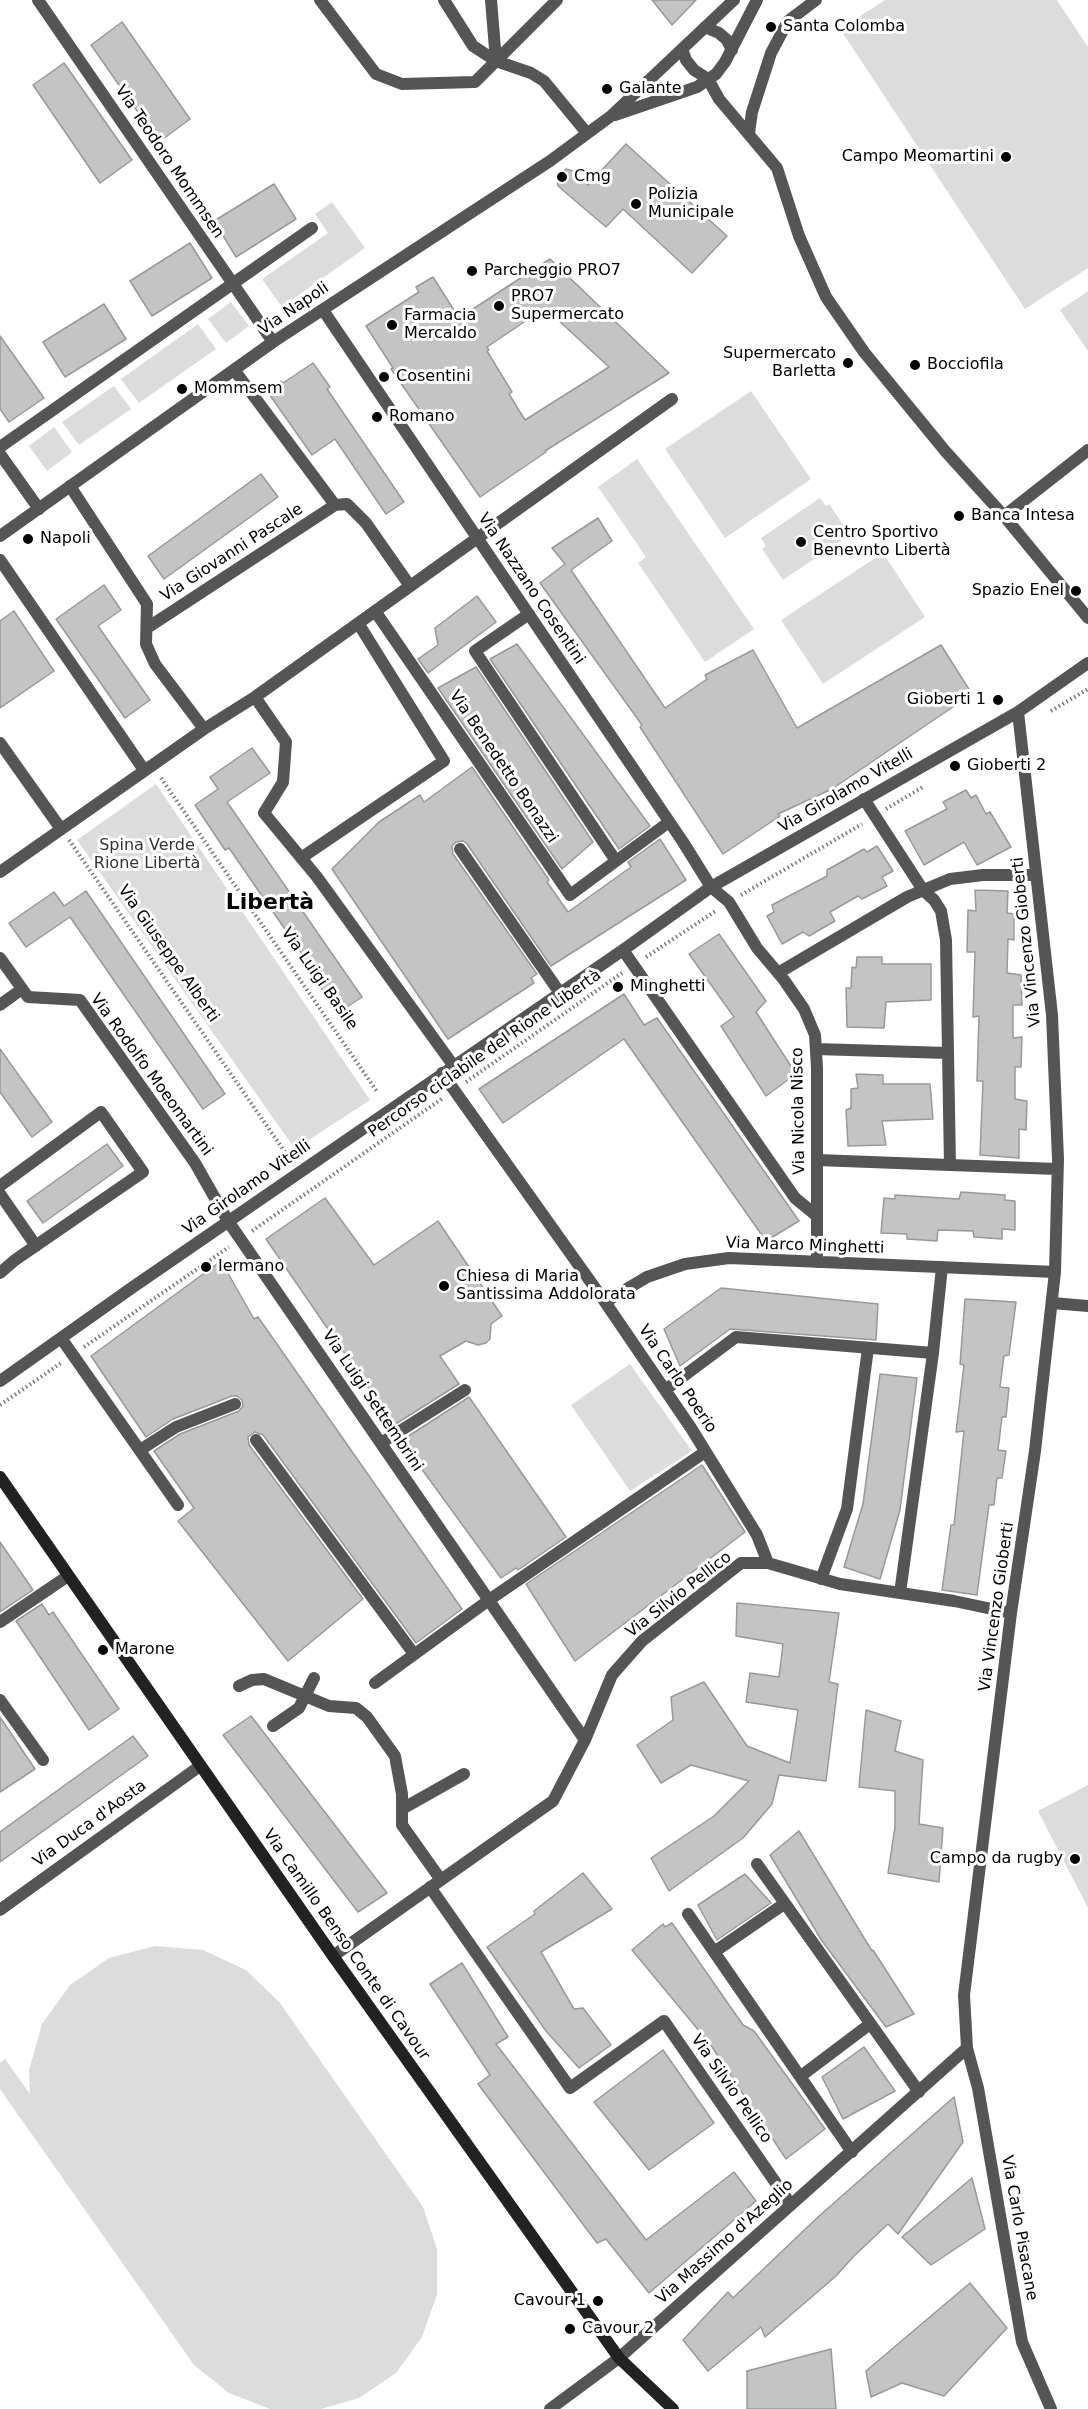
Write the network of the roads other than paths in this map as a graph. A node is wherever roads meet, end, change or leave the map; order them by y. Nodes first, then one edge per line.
1 (38, 0) edge
2 (320, 0) edge
3 (444, 0) edge
4 (491, 0) edge
5 (557, 0) edge
6 (734, 0) edge
7 (758, 0) edge
8 (816, 0) edge
9 (705, 27) junction
10 (682, 49) junction
11 (732, 50) junction
12 (496, 61) junction
13 (708, 79) junction
14 (611, 116) junction
15 (586, 132) junction
16 (749, 133) junction
17 (312, 228) dead end
18 (234, 285) junction
19 (323, 309) junction
20 (273, 342) junction
21 (235, 371) junction
22 (672, 399) dead end
23 (0, 447) edge
24 (1088, 450) edge
25 (0, 454) edge
26 (70, 486) junction
27 (335, 505) junction
28 (39, 508) junction
29 (1004, 516) junction
30 (0, 536) edge
31 (477, 539) junction
32 (0, 560) edge
33 (410, 586) junction
34 (375, 611) junction
35 (529, 614) junction
36 (1088, 618) edge
37 (358, 623) junction
38 (147, 628) junction
39 (1088, 663) edge
40 (255, 697) junction
41 (1018, 712) junction
42 (204, 729) junction
43 (0, 743) edge
44 (148, 768) junction
45 (864, 800) junction
46 (669, 822) junction
47 (61, 829) junction
48 (460, 849) dead end
49 (301, 858) junction
50 (616, 861) junction
51 (1, 870) edge
52 (1036, 874) junction
53 (711, 887) junction
54 (923, 890) junction
55 (623, 950) junction
56 (0, 958) edge
57 (778, 973) junction
58 (22, 989) junction
59 (560, 993) junction
60 (0, 1005) edge
61 (816, 1049) junction
62 (948, 1053) junction
63 (447, 1069) junction
64 (817, 1160) junction
65 (950, 1166) junction
66 (1057, 1169) junction
67 (0, 1186) edge
68 (0, 1194) edge
69 (817, 1216) junction
70 (228, 1221) junction
71 (36, 1246) junction
72 (817, 1262) junction
73 (942, 1267) junction
74 (1055, 1272) junction
75 (0, 1273) edge
76 (604, 1302) junction
77 (1052, 1303) junction
78 (1088, 1306) edge
79 (61, 1338) junction
80 (868, 1348) junction
81 (933, 1353) junction
82 (0, 1381) edge
83 (465, 1390) dead end
84 (665, 1390) junction
85 (235, 1404) dead end
86 (256, 1440) dead end
87 (381, 1443) junction
88 (140, 1450) junction
89 (705, 1452) junction
90 (0, 1477) edge
91 (178, 1505) dead end
92 (768, 1563) junction
93 (68, 1576) junction
94 (821, 1579) junction
95 (900, 1593) junction
96 (489, 1600) junction
97 (1011, 1613) junction
98 (0, 1622) edge
99 (414, 1654) junction
100 (314, 1678) dead end
101 (375, 1683) dead end
102 (239, 1686) dead end
103 (304, 1696) junction
104 (0, 1700) edge
105 (273, 1726) dead end
106 (585, 1740) junction
107 (43, 1760) dead end
108 (200, 1766) junction
109 (464, 1774) dead end
110 (402, 1809) junction
111 (757, 1864) dead end
112 (441, 1880) junction
113 (430, 1887) junction
114 (784, 1904) junction
115 (0, 1910) edge
116 (688, 1914) dead end
117 (714, 1952) junction
118 (333, 1956) junction
119 (870, 2024) junction
120 (967, 2048) junction
121 (801, 2076) junction
122 (919, 2092) junction
123 (852, 2152) junction
124 (791, 2205) junction
125 (620, 2358) junction
126 (550, 2409) edge
127 (673, 2409) edge
128 (1051, 2409) edge

1 - 18 street, Via Teodoro Mommsen
2 - 12 street
3 - 12 street
4 - 12 street
5 - 12 street
6 - 9 street, Via Napoli
7 - 11 street, Via Napoli
8 - 16 street
9 - 10 street, Via Napoli
9 - 11 street
10 - 13 street
10 - 14 street, Via Napoli
11 - 13 street, Via Napoli
12 - 15 street
13 - 14 street, Via Napoli
13 - 16 street
14 - 15 street, Via Napoli
15 - 19 street, Via Napoli
16 - 29 street
17 - 18 street
18 - 20 street, Via Teodoro Mommsen
18 - 23 street
19 - 20 street, Via Napoli
19 - 31 street, Via Nazzano Cosentini
20 - 21 street, Via Napoli
21 - 26 street, Via Napoli
21 - 27 street
22 - 31 street
24 - 29 street
25 - 28 street
26 - 28 street, Via Napoli
26 - 38 street
27 - 33 street
27 - 38 street, Via Giovanni Pascale
28 - 30 street, Via Napoli
29 - 36 street
31 - 33 street
31 - 35 street, Via Nazzano Cosentini
32 - 44 street
33 - 34 street
34 - 37 street
34 - 50 street, Via Benedetto Bonazzi
35 - 46 street, Via Nazzano Cosentini
35 - 50 street
37 - 40 street
37 - 49 street
38 - 42 street
39 - 41 street, Via Girolamo Vitelli
40 - 42 street
40 - 49 street
41 - 45 street, Via Girolamo Vitelli
41 - 52 street, Via Vincenzo Gioberti
42 - 44 street
43 - 47 street
44 - 47 street
45 - 53 street, Via Girolamo Vitelli
45 - 54 street
46 - 50 street, Via Benedetto Bonazzi
46 - 53 street, Via Nazzano Cosentini
47 - 51 street
48 - 59 street
49 - 63 street
52 - 54 street
52 - 66 street, Via Vincenzo Gioberti
53 - 55 street, Via Girolamo Vitelli
53 - 57 street, Via Nicola Nisco
54 - 57 street
54 - 62 street
55 - 59 street, Via Girolamo Vitelli
55 - 69 street
56 - 58 street
57 - 61 street, Via Nicola Nisco
58 - 60 street
58 - 70 street, Via Rodolfo Moeomartini
59 - 63 street, Via Girolamo Vitelli
61 - 62 street
61 - 64 street, Via Nicola Nisco
62 - 65 street
63 - 70 street, Via Girolamo Vitelli
63 - 76 street, Via Carlo Poerio
64 - 65 street
64 - 69 street, Via Nicola Nisco
65 - 66 street
66 - 74 street, Via Vincenzo Gioberti
67 - 71 street
68 - 71 street
69 - 72 street, Via Nicola Nisco
70 - 79 street, Via Girolamo Vitelli
70 - 87 street, Via Luigi Settembrini
71 - 75 street
72 - 73 street, Via Marco Minghetti
72 - 76 street, Via Marco Minghetti
73 - 74 street, Via Marco Minghetti
73 - 81 street
74 - 77 street, Via Vincenzo Gioberti
76 - 84 street, Via Carlo Poerio
77 - 78 street
77 - 97 street, Via Vincenzo Gioberti
79 - 82 street, Via Girolamo Vitelli
79 - 88 street
80 - 81 street
80 - 84 street
80 - 94 street
81 - 95 street
83 - 87 street
84 - 89 street, Via Carlo Poerio
85 - 88 street
86 - 99 street
87 - 96 street, Via Luigi Settembrini
88 - 91 street
89 - 92 street, Via Carlo Poerio
89 - 96 street
90 - 93 main road, Via Camillo Benso Conte di Cavour
92 - 94 street, Via Silvio Pellico
92 - 106 street, Via Silvio Pellico
93 - 98 street
93 - 108 main road, Via Camillo Benso Conte di Cavour
94 - 95 street, Via Silvio Pellico
95 - 97 street, Via Silvio Pellico
96 - 99 street
96 - 106 street, Via Luigi Settembrini
97 - 120 street, Via Vincenzo Gioberti
99 - 101 street
100 - 103 street
102 - 103 street
103 - 105 street
103 - 110 street
104 - 107 street
106 - 112 street, Via Silvio Pellico
108 - 115 street, Via Duca d'Aosta
108 - 118 main road, Via Camillo Benso Conte di Cavour
109 - 110 street
110 - 112 street
111 - 114 street
112 - 113 street, Via Silvio Pellico
113 - 118 street, Via Silvio Pellico
113 - 124 street, Via Silvio Pellico
114 - 117 street
114 - 119 street
116 - 117 street
117 - 121 street
118 - 125 main road, Via Camillo Benso Conte di Cavour
119 - 121 street
119 - 122 street
120 - 122 street, Via Massimo d'Azeglio
120 - 128 street, Via Carlo Pisacane
121 - 123 street
122 - 123 street, Via Massimo d'Azeglio
123 - 124 street, Via Massimo d'Azeglio
124 - 125 street, Via Massimo d'Azeglio
125 - 126 street
125 - 127 main road, Via Camillo Benso Conte di Cavour

